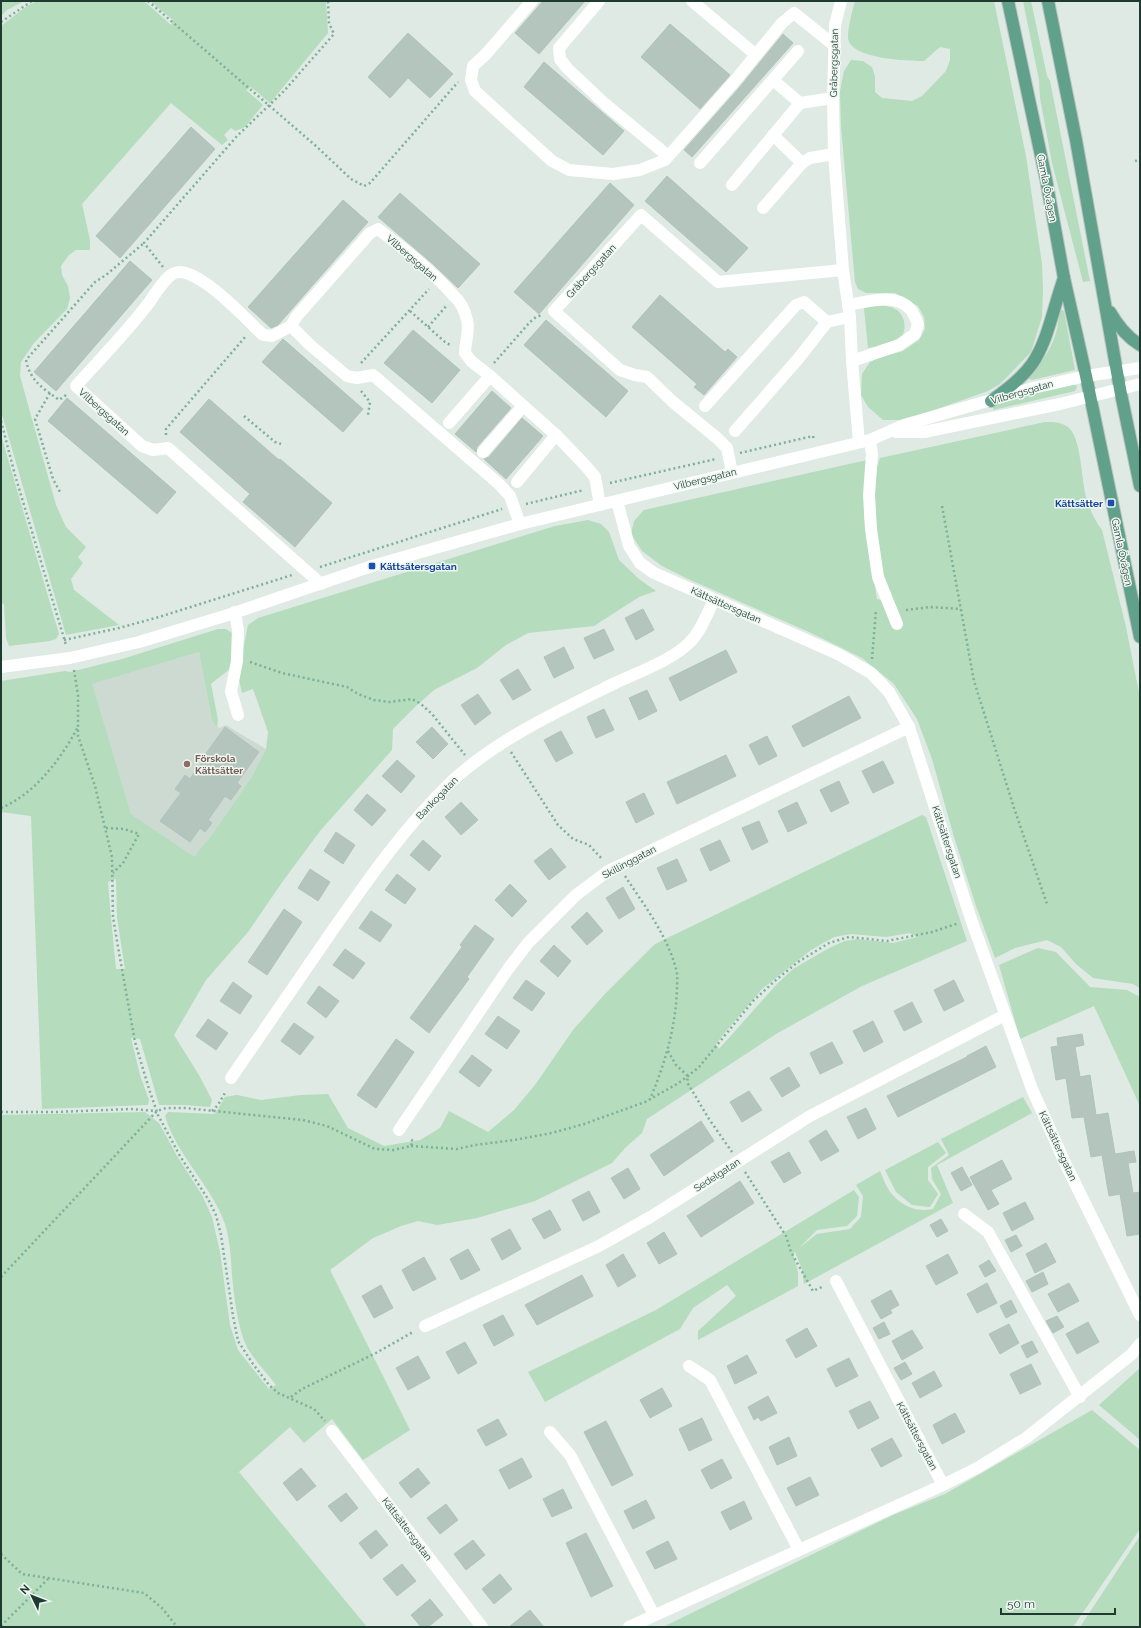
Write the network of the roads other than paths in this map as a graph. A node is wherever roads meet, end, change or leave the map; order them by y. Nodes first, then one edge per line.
1 (532, 1) edge
2 (599, 1) edge
3 (692, 1) edge
4 (841, 1) edge
5 (1008, 1) edge
6 (1048, 1) edge
7 (835, 46) junction
8 (798, 51) dead end
9 (756, 55) junction
10 (772, 80) junction
11 (833, 98) junction
12 (800, 103) junction
13 (773, 135) junction
14 (834, 154) junction
15 (668, 156) junction
16 (700, 163) dead end
17 (802, 163) junction
18 (732, 185) dead end
19 (763, 208) dead end
20 (843, 270) junction
21 (1064, 278) junction
22 (1106, 305) junction
23 (849, 311) junction
24 (827, 322) junction
25 (291, 326) junction
26 (1140, 345) edge
27 (852, 361) junction
28 (1140, 368) edge
29 (1117, 370) junction
30 (487, 374) junction
31 (1086, 376) junction
32 (1140, 384) edge
33 (1120, 389) junction
34 (1090, 396) junction
35 (991, 401) junction
36 (523, 406) junction
37 (705, 406) dead end
38 (449, 423) dead end
39 (735, 431) dead end
40 (889, 432) junction
41 (556, 435) junction
42 (865, 441) junction
43 (482, 452) dead end
44 (732, 473) junction
45 (517, 482) dead end
46 (1140, 486) edge
47 (616, 501) junction
48 (600, 505) junction
49 (520, 524) junction
50 (321, 584) junction
51 (714, 600) junction
52 (235, 612) junction
53 (896, 624) dead end
54 (1140, 637) edge
55 (1, 667) edge
56 (238, 715) dead end
57 (909, 727) junction
58 (1005, 1015) junction
59 (231, 1078) road end
60 (399, 1130) road end
61 (964, 1214) dead end
62 (836, 1281) road end
63 (1140, 1315) edge
64 (425, 1326) road end
65 (1140, 1344) edge
66 (689, 1366) dead end
67 (1080, 1397) junction
68 (332, 1431) road end
69 (550, 1432) dead end
70 (943, 1485) junction
71 (799, 1550) junction
72 (654, 1615) junction
73 (482, 1627) edge
74 (629, 1627) edge

1 - 15 street
2 - 15 street
3 - 9 street
4 - 7 street, Gråbergsgatan
5 - 21 main road, Gamla Övägen
6 - 22 main road
7 - 9 street
7 - 11 street, Gråbergsgatan
8 - 10 street
9 - 15 street
10 - 12 street
10 - 16 street
11 - 12 street
11 - 14 street, Gråbergsgatan
12 - 13 street
13 - 17 street
13 - 18 street
14 - 17 street
14 - 20 street, Gråbergsgatan
17 - 19 street
20 - 23 street, Gråbergsgatan
20 - 44 street, Gråbergsgatan
21 - 31 main road, Gamla Övägen
21 - 35 main road
22 - 26 main road
22 - 29 main road
23 - 24 street
23 - 27 street, Gråbergsgatan
23 - 27 street
24 - 37 street
24 - 39 street
25 - 30 street, Vilbergsgatan
25 - 49 street
25 - 50 street, Vilbergsgatan
27 - 42 street, Gråbergsgatan
28 - 29 street
29 - 31 street
29 - 33 main road
30 - 36 street
30 - 38 street
31 - 34 main road, Gamla Övägen
31 - 35 street, Vilbergsgatan
32 - 33 street
33 - 34 street
33 - 46 main road
34 - 40 street, Vilbergsgatan
34 - 54 main road, Gamla Övägen
35 - 40 street, Vilbergsgatan
36 - 41 street
36 - 43 street
40 - 42 street, Vilbergsgatan
41 - 45 street
41 - 48 street
42 - 44 street, Vilbergsgatan
42 - 53 street, Gråbergsgatan
44 - 47 street, Vilbergsgatan
47 - 48 street, Vilbergsgatan
47 - 51 street, Kättsättersgatan
48 - 49 street, Vilbergsgatan
49 - 50 street, Vilbergsgatan
50 - 52 street, Vilbergsgatan
51 - 57 street, Kättsättersgatan
51 - 59 street, Bankogatan
52 - 55 street, Vilbergsgatan
52 - 56 street
57 - 58 street, Kättsättersgatan
57 - 60 street, Skillinggatan
58 - 63 street, Kättsättersgatan
58 - 64 street, Sedelgatan
61 - 67 street
62 - 70 street, Kättsättersgatan
65 - 67 street
66 - 71 street
67 - 70 street
68 - 73 street, Kättsättersgatan
69 - 72 street
70 - 71 street
71 - 72 street
72 - 74 street

